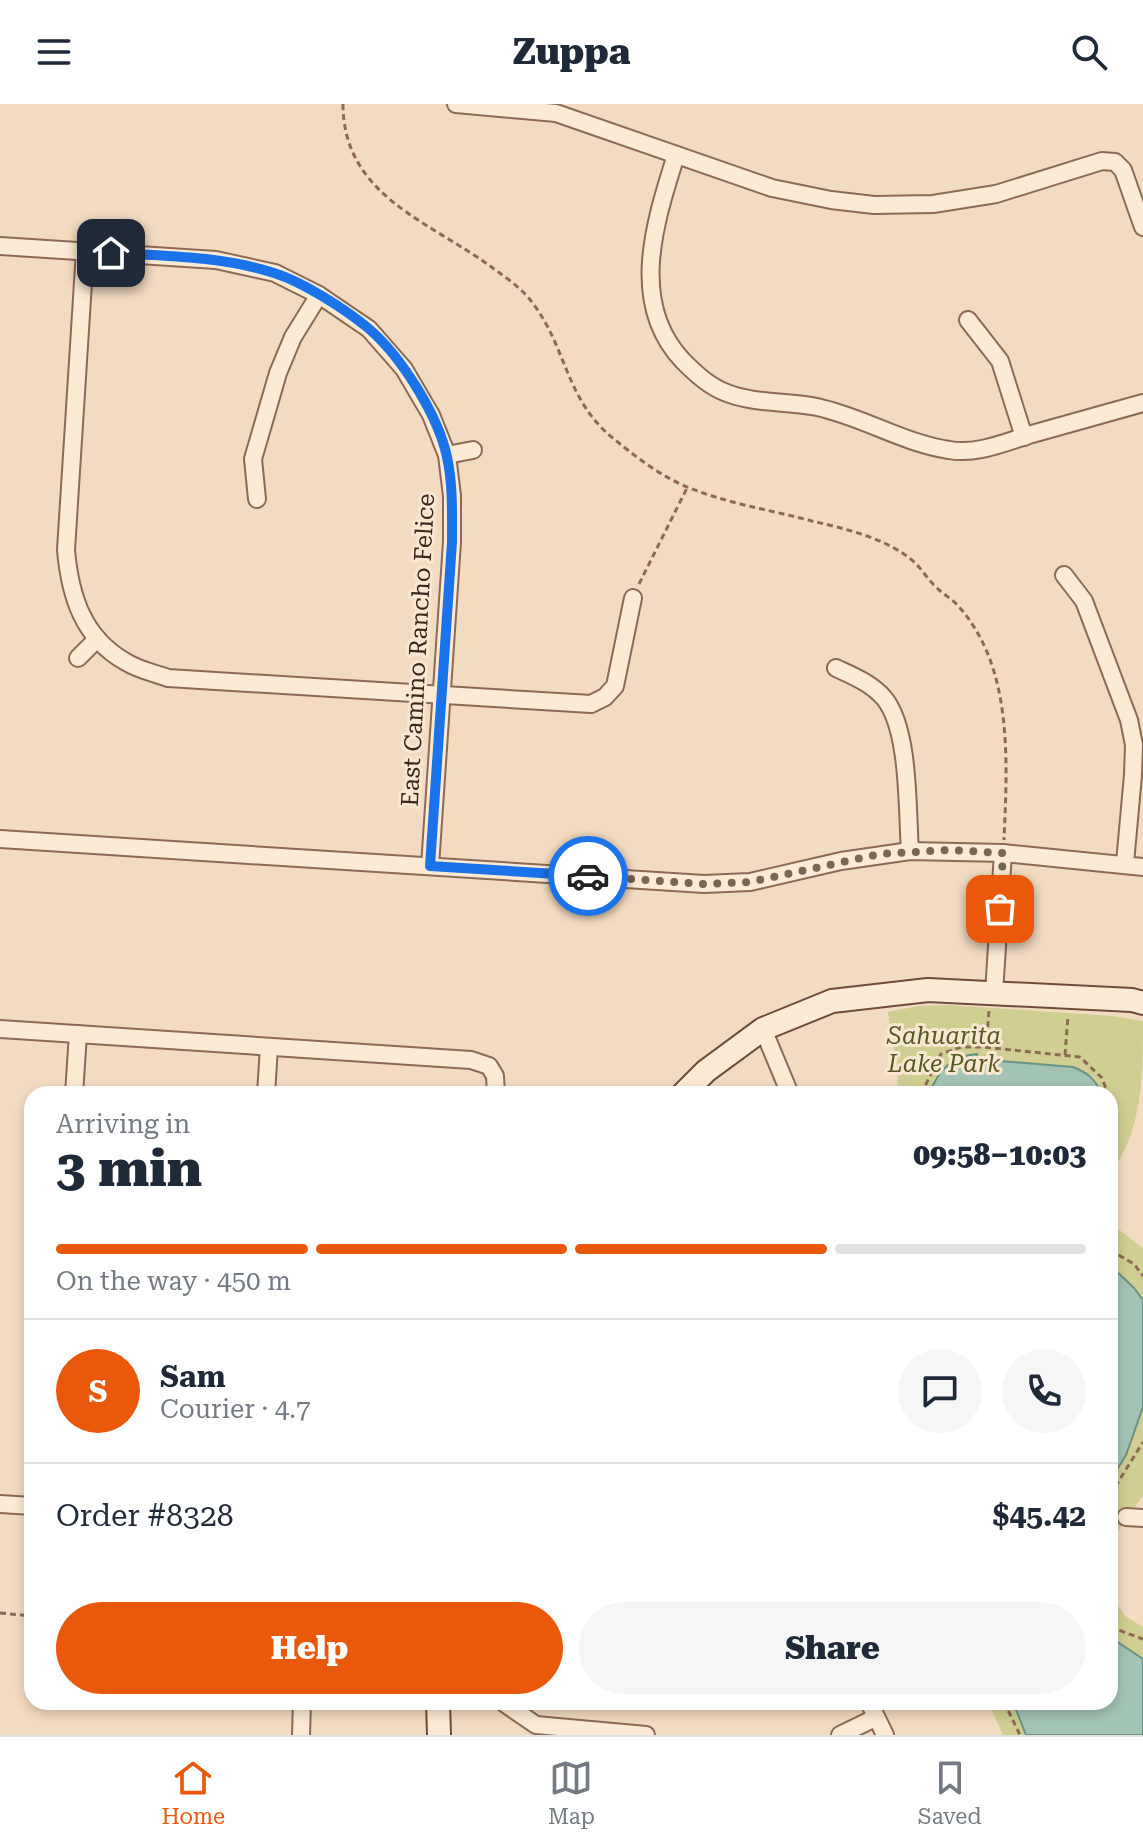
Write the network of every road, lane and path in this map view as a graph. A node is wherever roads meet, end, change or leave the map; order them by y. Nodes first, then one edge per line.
1 (343, 104) edge
2 (456, 104) edge
3 (676, 155) junction
4 (1143, 227) edge
5 (0, 246) edge
6 (85, 251) junction
7 (319, 295) junction
8 (968, 320) dead end
9 (1143, 403) edge
10 (1024, 437) junction
11 (473, 450) dead end
12 (447, 455) junction
13 (687, 488) junction
14 (257, 499) dead end
15 (1064, 575) dead end
16 (633, 598) joint
17 (97, 639) junction
18 (78, 658) dead end
19 (836, 668) dead end
20 (441, 695) junction
21 (0, 839) edge
22 (910, 851) junction
23 (1003, 853) junction
24 (1125, 863) junction
25 (430, 866) junction
26 (1143, 867) edge
27 (992, 993) junction
28 (1070, 997) junction
29 (1143, 1003) edge
30 (0, 1029) edge
31 (763, 1029) junction
32 (78, 1034) junction
33 (269, 1047) junction
34 (986, 1047) junction
35 (1065, 1055) junction
36 (75, 1086) edge
37 (267, 1086) edge
38 (496, 1086) edge
39 (691, 1086) edge
40 (787, 1086) edge
41 (925, 1086) edge
42 (1105, 1086) edge
43 (1118, 1255) edge
44 (1143, 1276) edge
45 (1143, 1442) edge
46 (1118, 1482) edge
47 (0, 1504) edge
48 (24, 1506) edge
49 (0, 1613) edge
50 (24, 1615) edge
51 (1118, 1630) edge
52 (1143, 1639) edge
53 (302, 1710) edge
54 (438, 1710) edge
55 (514, 1710) edge
56 (872, 1710) edge
57 (1008, 1710) edge
58 (301, 1735) edge
59 (439, 1735) edge
60 (646, 1735) edge
61 (840, 1735) edge
62 (885, 1735) edge
63 (1020, 1735) edge

1 - 13 path
2 - 3 street
3 - 4 street
3 - 10 street
5 - 6 street, East Camino Rancho Felice
6 - 7 street, East Camino Rancho Felice
6 - 17 street
7 - 12 street, East Camino Rancho Felice
7 - 14 street
8 - 10 street
9 - 10 street
11 - 12 street
12 - 20 street, East Camino Rancho Felice
13 - 16 path
13 - 23 path
15 - 24 street
16 - 20 street
17 - 18 street
17 - 20 street
19 - 22 street
20 - 25 street, East Camino Rancho Felice
21 - 25 street
22 - 23 street
22 - 25 street
23 - 24 street
23 - 27 street
24 - 26 street
27 - 28 street
27 - 31 street
27 - 34 path
28 - 29 street
28 - 35 path
30 - 32 street
31 - 39 street
31 - 40 street
32 - 33 street
32 - 36 street
33 - 37 street
33 - 38 street
34 - 35 path
34 - 41 path
35 - 42 path
43 - 44 path
45 - 46 path
47 - 48 street
49 - 50 path
51 - 52 path
53 - 58 street
54 - 59 street
55 - 60 street
56 - 61 street
56 - 62 street
57 - 63 path

